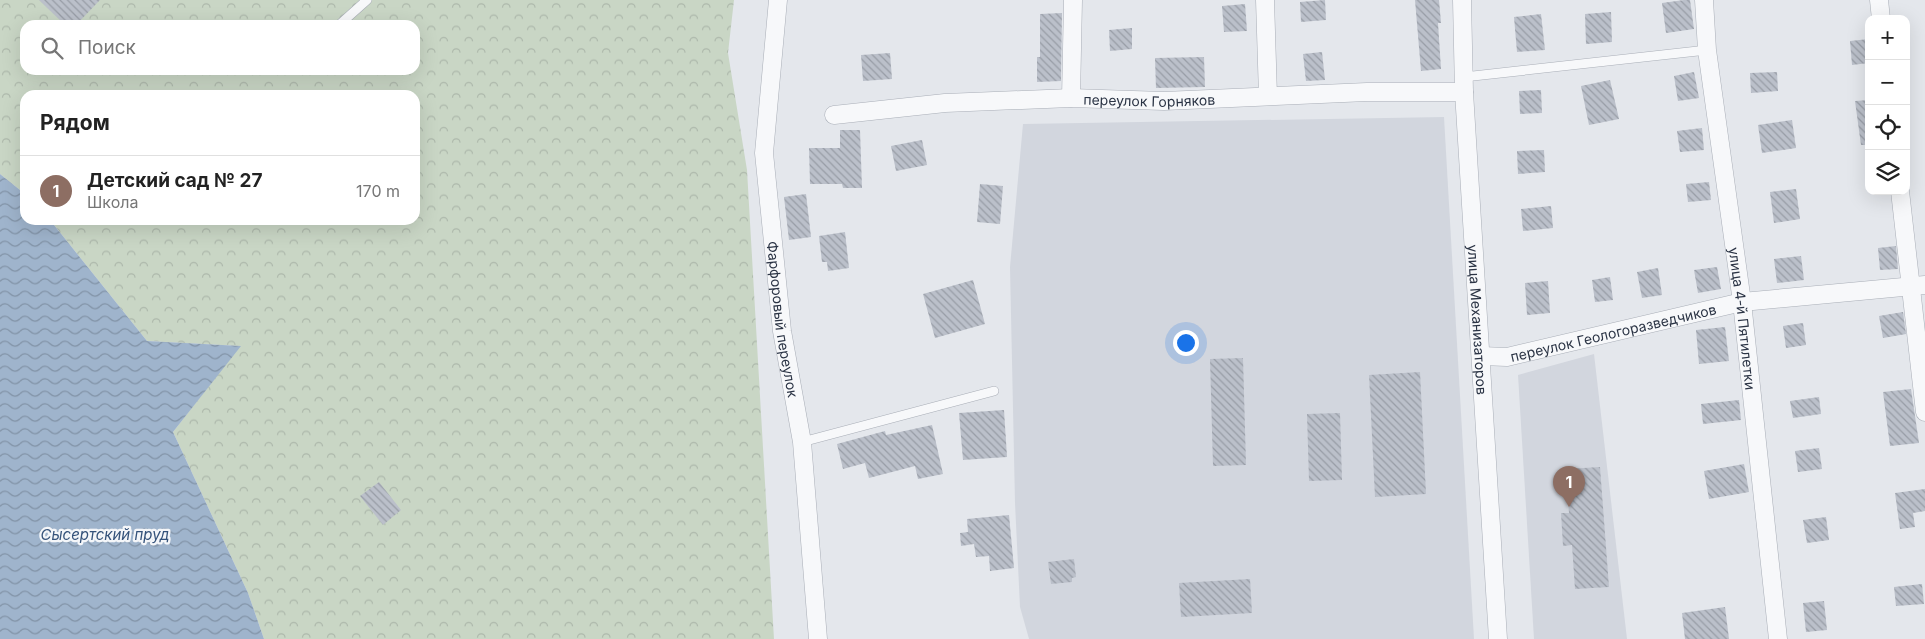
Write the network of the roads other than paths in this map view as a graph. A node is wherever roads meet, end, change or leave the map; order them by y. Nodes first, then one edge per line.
1 (367, 0) edge
2 (778, 0) edge
3 (1073, 0) edge
4 (1265, 0) edge
5 (1462, 0) edge
6 (1704, 0) edge
7 (1879, 0) edge
8 (1881, 15) edge
9 (345, 20) edge
10 (1706, 50) junction
11 (1464, 84) junction
12 (1268, 96) junction
13 (1071, 98) junction
14 (834, 115) dead end
15 (1901, 195) edge
16 (1917, 286) edge
17 (1742, 302) junction
18 (1481, 356) junction
19 (994, 391) dead end
20 (1925, 412) edge
21 (802, 442) junction
22 (818, 639) edge
23 (1498, 639) edge
24 (1778, 639) edge

1 - 9 lane
2 - 21 street, Фарфоровый переулок
3 - 13 street
4 - 12 street
5 - 11 street, улица Механизаторов
6 - 10 street, улица 4-й Пятилетки
7 - 8 street
10 - 11 lane
10 - 17 street, улица 4-й Пятилетки
11 - 12 street, переулок Горняков
11 - 18 street, улица Механизаторов
12 - 13 street, переулок Горняков
13 - 14 street, переулок Горняков
15 - 16 street
16 - 17 street, переулок Геологоразведчиков
16 - 20 street
17 - 18 street, переулок Геологоразведчиков
17 - 24 street, улица 4-й Пятилетки
18 - 23 street, улица Механизаторов
19 - 21 lane
21 - 22 street, Фарфоровый переулок

